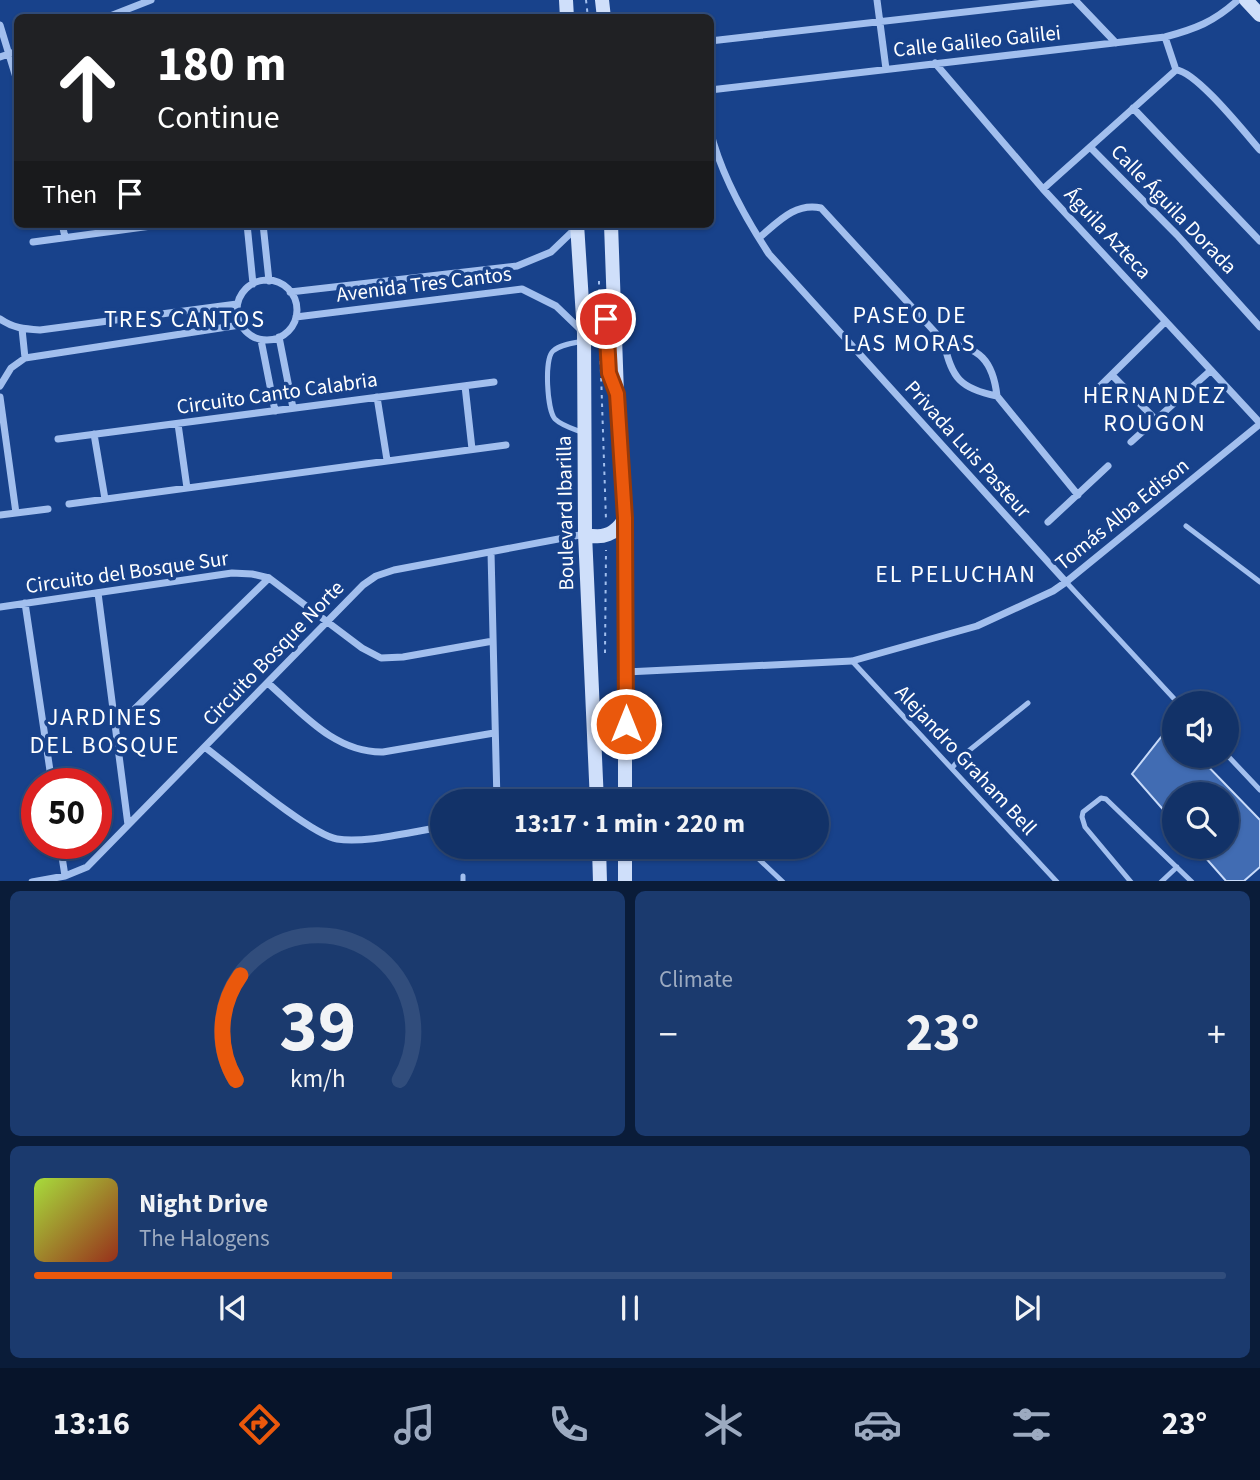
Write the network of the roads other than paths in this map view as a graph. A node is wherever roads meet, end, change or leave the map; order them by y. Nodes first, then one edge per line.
1 (151, 0) edge
2 (877, 0) edge
3 (1073, 0) edge
4 (1238, 0) edge
5 (1246, 0) edge
6 (115, 14) edge
7 (1260, 15) edge
8 (880, 21) junction
9 (0, 25) edge
10 (1165, 37) junction
11 (714, 41) edge
12 (1116, 43) junction
13 (14, 52) edge
14 (9, 54) junction
15 (0, 57) edge
16 (935, 63) junction
17 (886, 69) junction
18 (1176, 70) junction
19 (14, 71) edge
20 (714, 90) edge
21 (1133, 108) junction
22 (714, 142) edge
23 (1090, 147) junction
24 (1260, 150) edge
25 (1044, 189) junction
26 (63, 228) edge
27 (130, 228) edge
28 (247, 228) edge
29 (263, 228) edge
30 (574, 228) edge
31 (577, 228) edge
32 (611, 228) edge
33 (65, 237) junction
34 (759, 238) junction
35 (1260, 241) edge
36 (33, 242) dead end
37 (269, 281) junction
38 (253, 284) junction
39 (290, 292) junction
40 (237, 304) junction
41 (583, 310) junction
42 (296, 317) junction
43 (0, 319) edge
44 (1165, 322) junction
45 (240, 325) junction
46 (1260, 327) edge
47 (22, 329) junction
48 (279, 337) junction
49 (584, 337) junction
50 (261, 340) junction
51 (944, 342) junction
52 (25, 358) junction
53 (1210, 371) junction
54 (1112, 376) junction
55 (494, 382) dead end
56 (0, 386) edge
57 (464, 386) junction
58 (617, 394) junction
59 (997, 396) junction
60 (0, 397) edge
61 (377, 397) junction
62 (1087, 399) dead end
63 (293, 408) junction
64 (275, 411) junction
65 (1156, 420) junction
66 (178, 424) junction
67 (1260, 424) edge
68 (94, 434) junction
69 (584, 434) junction
70 (58, 439) dead end
71 (1131, 442) dead end
72 (506, 444) dead end
73 (472, 449) junction
74 (387, 460) junction
75 (1108, 466) dead end
76 (187, 488) junction
77 (1078, 495) junction
78 (105, 499) junction
79 (69, 503) dead end
80 (48, 509) dead end
81 (16, 513) junction
82 (0, 515) edge
83 (625, 518) junction
84 (1048, 522) dead end
85 (1186, 526) dead end
86 (585, 534) junction
87 (491, 552) junction
88 (269, 578) junction
89 (1066, 582) junction
90 (1260, 582) edge
91 (98, 593) junction
92 (25, 603) junction
93 (0, 607) edge
94 (329, 621) junction
95 (493, 641) junction
96 (852, 661) junction
97 (626, 672) junction
98 (268, 684) junction
99 (1167, 691) edge
100 (1028, 703) dead end
101 (116, 727) junction
102 (494, 733) junction
103 (206, 748) junction
104 (50, 768) edge
105 (952, 768) junction
106 (1239, 768) edge
107 (496, 789) edge
108 (596, 789) edge
109 (625, 789) edge
110 (1260, 790) edge
111 (128, 825) junction
112 (430, 829) edge
113 (63, 859) edge
114 (599, 859) edge
115 (625, 859) edge
116 (759, 859) edge
117 (1177, 867) junction
118 (65, 876) junction
119 (32, 881) edge
120 (600, 881) edge
121 (625, 881) edge
122 (783, 881) edge
123 (1057, 881) edge
124 (1131, 881) edge
125 (1161, 881) edge
126 (1192, 881) edge

1 - 6 street
2 - 8 street
3 - 8 street
3 - 12 street
4 - 10 street, Calle Galileo Galilei
5 - 7 main road
8 - 11 street
8 - 17 street
9 - 14 street
10 - 12 street, Calle Galileo Galilei
10 - 18 street
12 - 16 street, Calle Galileo Galilei
13 - 14 street
14 - 15 street
14 - 19 street
16 - 17 street, Calle Galileo Galilei
16 - 25 street, Águila Azteca
17 - 20 street, Calle Galileo Galilei
18 - 21 street
18 - 24 street
21 - 23 street
21 - 35 street
22 - 34 street, Privada Luis Pasteur
23 - 25 street
23 - 46 street, Calle Águila Dorada
25 - 44 street, Águila Azteca
26 - 33 street
27 - 33 street
28 - 38 street
29 - 37 street
30 - 39 street, Avenida Tres Cantos
31 - 41 main road, Boulevard Ibarilla
32 - 58 main road
33 - 36 street
34 - 51 street
34 - 89 street, Privada Luis Pasteur
37 - 38 street
37 - 39 street
38 - 40 street
39 - 42 street
40 - 45 street
40 - 47 street
41 - 49 main road, Boulevard Ibarilla
41 - 58 main road
42 - 48 street
42 - 49 street, Avenida Tres Cantos
43 - 47 street
44 - 53 street, Águila Azteca
44 - 54 street
45 - 50 street
45 - 52 street
47 - 52 street
48 - 50 street
48 - 63 street
49 - 69 main road, Boulevard Ibarilla
49 - 69 lane
50 - 64 street
51 - 59 street
51 - 59 street
52 - 56 street
53 - 65 street
53 - 67 street, Águila Azteca
54 - 62 street
54 - 65 street
55 - 57 street, Circuito Canto Calabria
57 - 61 street, Circuito Canto Calabria
57 - 73 street
58 - 83 main road
59 - 77 street
60 - 81 street
61 - 63 street, Circuito Canto Calabria
61 - 74 street
63 - 64 street, Circuito Canto Calabria
64 - 66 street, Circuito Canto Calabria
65 - 71 street
66 - 68 street, Circuito Canto Calabria
66 - 76 street
67 - 89 street, Tomás Alba Edison
68 - 70 street, Circuito Canto Calabria
68 - 78 street
69 - 86 main road, Boulevard Ibarilla
72 - 73 street
73 - 74 street
74 - 76 street
75 - 77 street
76 - 78 street
77 - 84 street
78 - 79 street
80 - 81 street
81 - 82 street
83 - 86 main road
83 - 97 main road
85 - 90 lane
86 - 87 street, Circuito Bosque Norte
86 - 108 main road, Boulevard Ibarilla
87 - 94 street, Circuito Bosque Norte
87 - 95 street
88 - 91 street, Circuito del Bosque Sur
88 - 94 street, Circuito del Bosque Sur
88 - 101 street
89 - 96 street, Tomás Alba Edison
89 - 99 lane
91 - 92 street, Circuito del Bosque Sur
91 - 101 street
92 - 93 street, Circuito del Bosque Sur
92 - 104 street
94 - 95 street, Circuito del Bosque Sur
94 - 98 street, Circuito Bosque Norte
95 - 102 street
96 - 97 street, Tomás Alba Edison
96 - 105 lane, Alejandro Graham Bell
97 - 109 main road
98 - 102 street
98 - 103 street, Circuito Bosque Norte
100 - 105 lane
101 - 111 street
102 - 107 street
103 - 111 street, Circuito Bosque Norte
103 - 112 street
105 - 123 lane, Alejandro Graham Bell
106 - 110 lane
111 - 118 street, Circuito Bosque Norte
113 - 118 street
114 - 120 main road
115 - 121 main road
116 - 122 lane
117 - 124 lane
117 - 125 lane
117 - 126 lane
118 - 119 street, Circuito Bosque Norte

